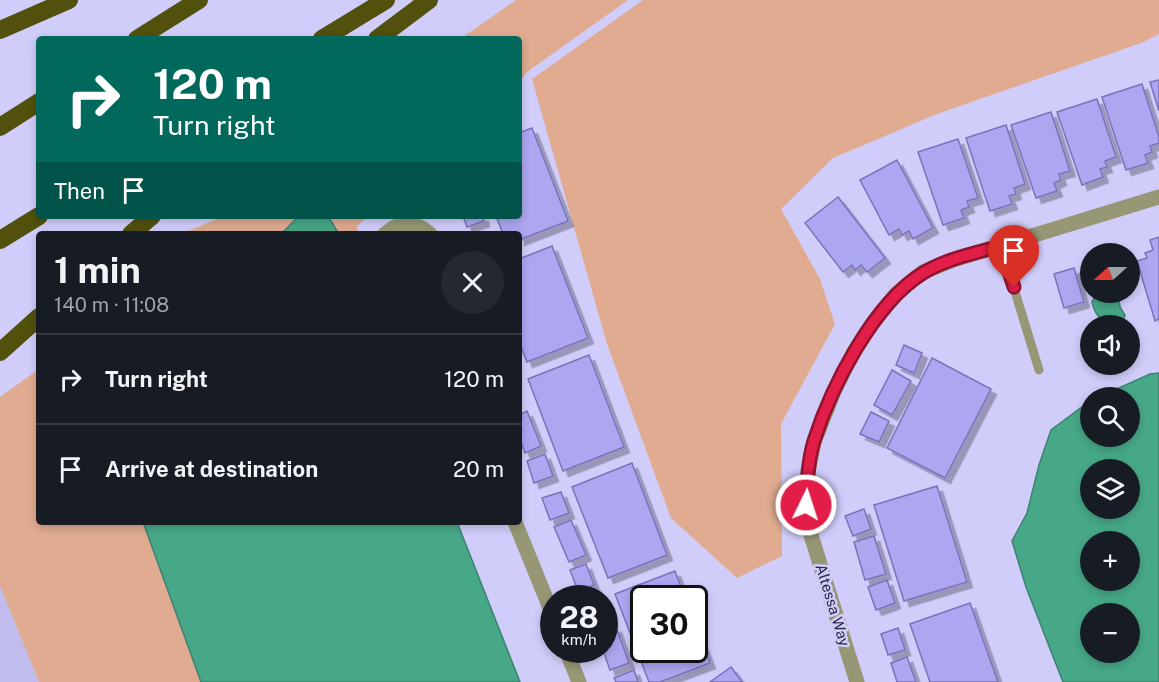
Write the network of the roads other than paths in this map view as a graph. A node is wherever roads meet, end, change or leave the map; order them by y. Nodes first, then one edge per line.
1 (69, 0) edge
2 (199, 0) edge
3 (386, 0) edge
4 (429, 0) edge
5 (0, 30) edge
6 (142, 36) edge
7 (327, 36) edge
8 (381, 36) edge
9 (36, 104) edge
10 (0, 127) edge
11 (1159, 197) edge
12 (36, 218) edge
13 (148, 219) edge
14 (134, 231) edge
15 (390, 231) edge
16 (426, 231) edge
17 (0, 240) edge
18 (1001, 246) junction
19 (36, 320) edge
20 (0, 352) edge
21 (1039, 370) dead end
22 (516, 525) edge
23 (541, 585) edge
24 (571, 663) edge
25 (579, 682) edge
26 (857, 682) edge

1 - 5 highway
2 - 6 highway
3 - 7 highway
4 - 8 highway
9 - 10 highway
11 - 18 street, Altessa Way
12 - 17 highway
13 - 14 highway
15 - 16 street
18 - 21 lane
18 - 26 street, Altessa Way
19 - 20 highway
22 - 23 street
24 - 25 street

